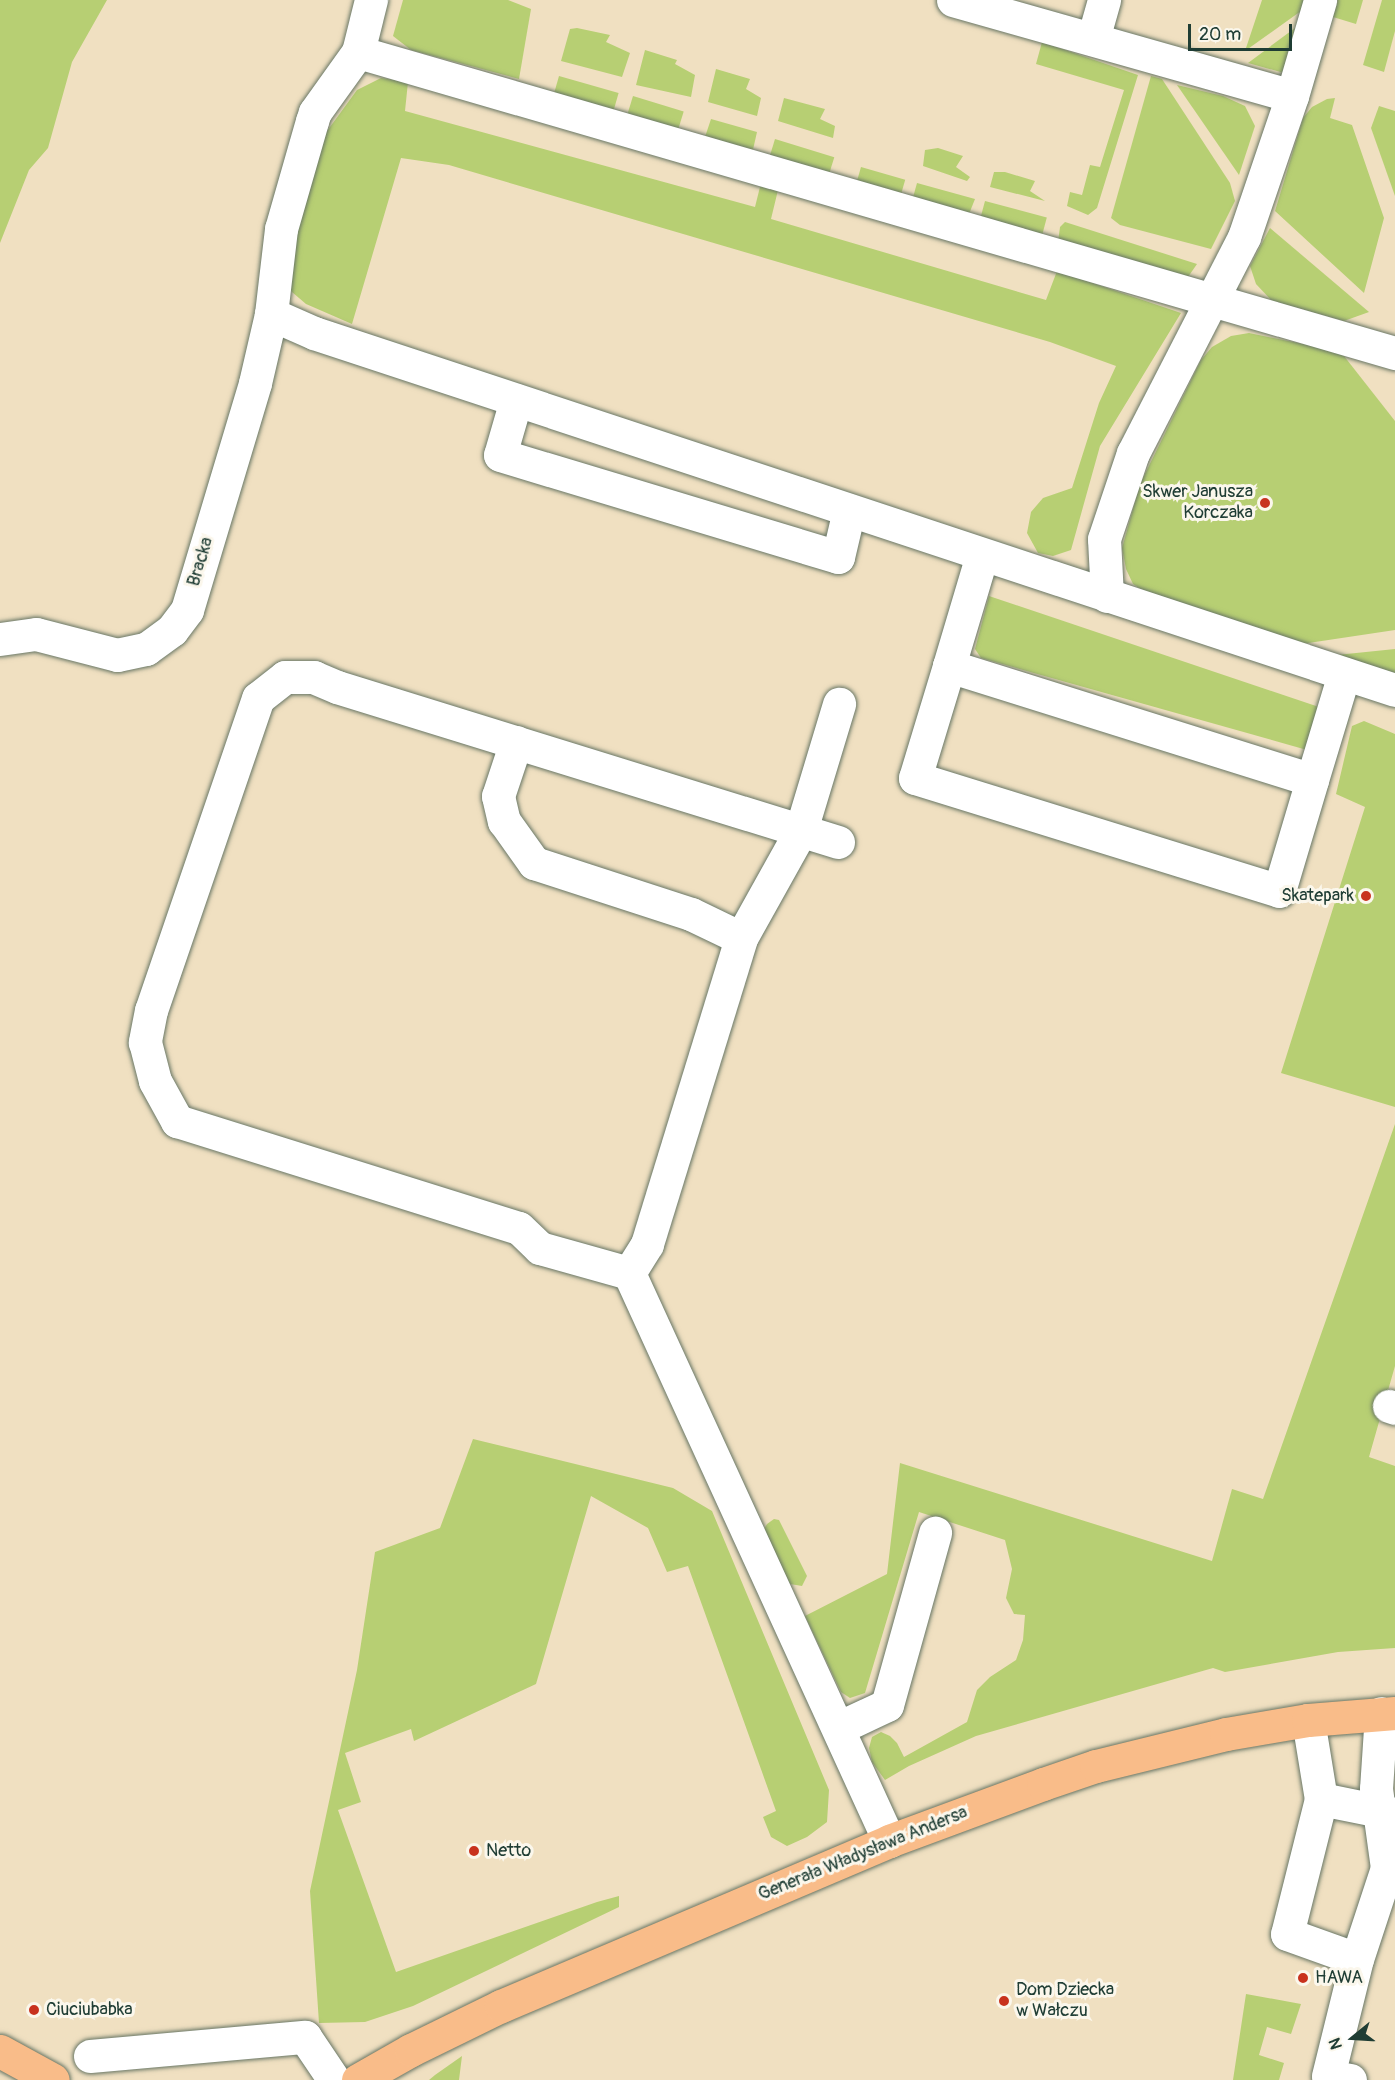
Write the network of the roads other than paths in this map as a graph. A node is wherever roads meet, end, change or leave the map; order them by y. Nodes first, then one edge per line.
1 (371, 0) edge
2 (953, 0) edge
3 (1104, 0) edge
4 (1320, 0) edge
5 (1093, 39) junction
6 (358, 52) junction
7 (1292, 96) junction
8 (1212, 300) junction
9 (271, 314) junction
10 (1395, 353) edge
11 (516, 400) junction
12 (849, 510) junction
13 (982, 555) junction
14 (1107, 596) junction
15 (0, 639) edge
16 (949, 666) junction
17 (1344, 674) junction
18 (1395, 690) edge
19 (839, 705) dead end
20 (516, 742) junction
21 (1312, 780) junction
22 (801, 830) junction
23 (838, 842) dead end
24 (741, 938) junction
25 (629, 1272) junction
26 (935, 1533) dead end
27 (1388, 1713) edge
28 (1308, 1720) junction
29 (838, 1728) junction
30 (1321, 1799) junction
31 (1387, 1812) edge
32 (889, 1841) junction
33 (1357, 1959) junction
34 (0, 2051) edge
35 (90, 2056) dead end
36 (53, 2080) edge
37 (334, 2080) edge
38 (358, 2080) edge
39 (1350, 2080) edge

1 - 6 street
2 - 5 street
3 - 5 street
4 - 7 street
5 - 7 street
6 - 8 street
6 - 9 street, Bracka
7 - 8 street
8 - 10 street
8 - 14 street
9 - 11 street
9 - 15 street, Bracka
11 - 12 street
11 - 12 street
12 - 13 street
13 - 14 street
13 - 16 street
14 - 17 street
16 - 21 street
16 - 21 street
17 - 18 street
17 - 21 street
19 - 22 street
20 - 22 street
20 - 24 street
20 - 25 street
22 - 23 street
22 - 24 street
24 - 25 street
25 - 29 street
26 - 29 street
27 - 28 main road, Generała Władysława Andersa
27 - 31 street
28 - 30 street
28 - 32 main road, Generała Władysława Andersa
29 - 32 street
30 - 31 street
30 - 33 street
31 - 33 street
32 - 38 main road, Generała Władysława Andersa
33 - 39 street
34 - 36 main road
35 - 37 street

